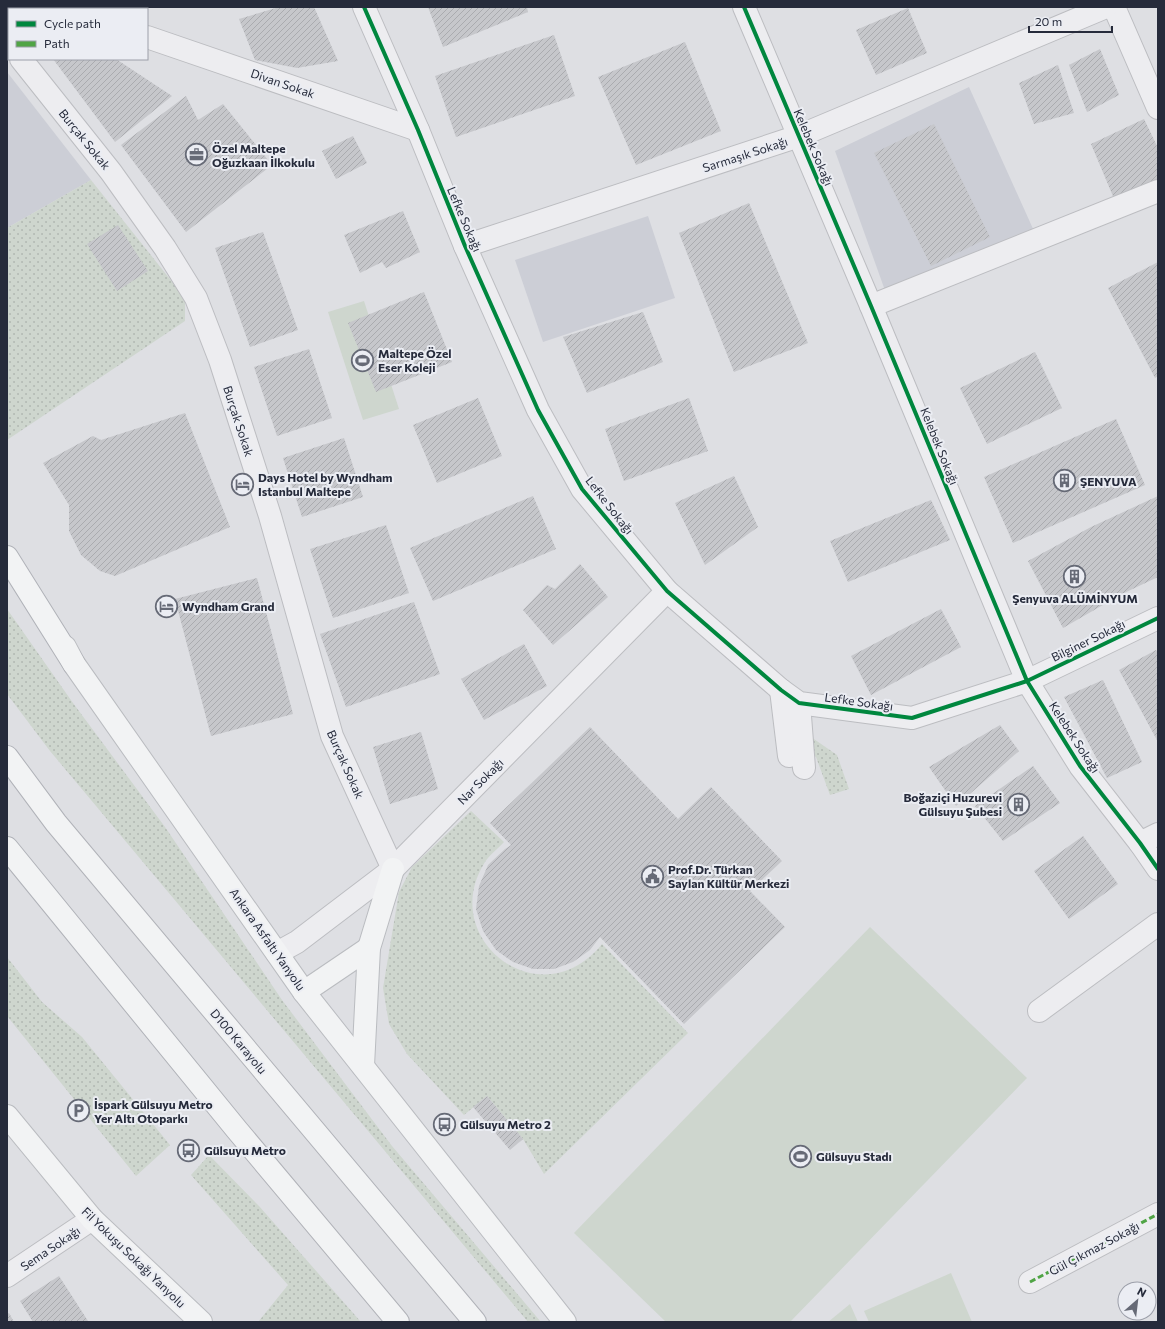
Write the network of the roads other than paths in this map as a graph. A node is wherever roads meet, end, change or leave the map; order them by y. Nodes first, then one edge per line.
1 (364, 7) edge
2 (744, 7) edge
3 (1106, 7) edge
4 (1114, 7) edge
5 (148, 37) edge
6 (22, 60) edge
7 (1158, 108) edge
8 (418, 130) junction
9 (799, 136) junction
10 (1158, 191) edge
11 (465, 246) junction
12 (872, 306) junction
13 (7, 546) edge
14 (7, 557) edge
15 (7, 580) edge
16 (667, 591) junction
17 (1158, 618) edge
18 (74, 664) junction
19 (1027, 681) junction
20 (780, 690) junction
21 (799, 703) junction
22 (7, 743) edge
23 (7, 757) edge
24 (56, 823) junction
25 (1149, 838) edge
26 (7, 848) edge
27 (7, 861) edge
28 (393, 869) junction
29 (1158, 869) edge
30 (1158, 924) edge
31 (72, 927) junction
32 (369, 948) junction
33 (277, 953) junction
34 (304, 992) junction
35 (1039, 1011) dead end
36 (363, 1066) junction
37 (7, 1116) edge
38 (474, 1204) junction
39 (1158, 1214) edge
40 (92, 1219) junction
41 (7, 1276) edge
42 (1030, 1282) dead end
43 (201, 1322) edge
44 (398, 1322) edge
45 (475, 1322) edge
46 (566, 1322) edge
47 (582, 1322) edge

1 - 8 street, Lefke Sokağı
2 - 9 street, Kelebek Sokağı
3 - 9 street, Sarmaşık Sokağı
4 - 7 street
5 - 8 street, Divan Sokak
6 - 28 street, Burçak Sokak
8 - 11 street, Lefke Sokağı
9 - 11 street, Sarmaşık Sokağı
9 - 12 street, Kelebek Sokağı
10 - 12 street
11 - 16 street, Lefke Sokağı
12 - 19 street, Kelebek Sokağı
13 - 18 main road
14 - 18 main road
15 - 18 main road
16 - 20 street, Lefke Sokağı
16 - 28 street, Nar Sokağı
17 - 19 street, Bilginer Sokağı
18 - 33 main road, Ankara Asfaltı Yanyolu
19 - 21 street, Lefke Sokağı
19 - 25 street, Kelebek Sokağı
20 - 21 street, Lefke Sokağı
20 - 21 street
22 - 24 main road
23 - 24 main road, D100 Karayolu
24 - 45 main road, D100 Karayolu
25 - 29 street, Kelebek Sokağı
26 - 31 main road
27 - 31 main road
28 - 32 main road
28 - 33 street, Nar Sokağı
30 - 35 street
31 - 44 main road
32 - 34 main road
32 - 36 main road
33 - 34 main road, Ankara Asfaltı Yanyolu
34 - 36 main road, Ankara Asfaltı Yanyolu
36 - 38 main road, Ankara Asfaltı Yanyolu
37 - 40 main road, Fil Yokuşu Sokağı Yanyolu
38 - 46 main road
38 - 47 main road
39 - 42 street, Gül Çıkmaz Sokağı
40 - 41 street, Sema Sokağı
40 - 43 main road, Fil Yokuşu Sokağı Yanyolu

